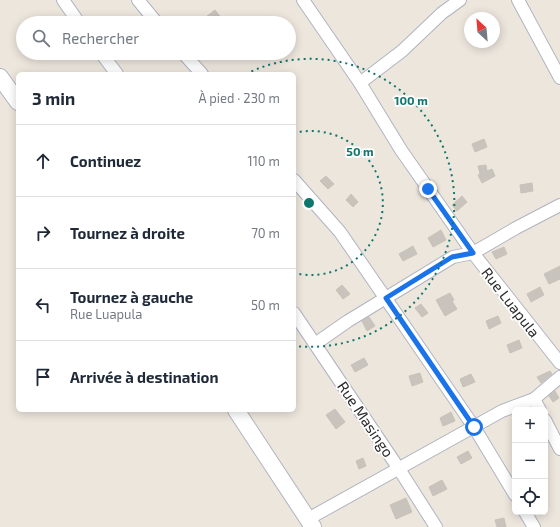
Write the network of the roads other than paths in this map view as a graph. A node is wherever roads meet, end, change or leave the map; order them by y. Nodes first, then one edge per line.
1 (63, 0) edge
2 (138, 0) edge
3 (303, 0) edge
4 (460, 0) edge
5 (518, 0) edge
6 (74, 16) edge
7 (151, 16) edge
8 (106, 60) edge
9 (189, 60) edge
10 (115, 72) edge
11 (200, 72) edge
12 (0, 77) edge
13 (560, 78) edge
14 (360, 83) junction
15 (16, 99) edge
16 (296, 182) edge
17 (560, 205) edge
18 (473, 253) junction
19 (386, 298) junction
20 (296, 316) edge
21 (315, 344) junction
22 (560, 363) edge
23 (560, 377) edge
24 (534, 399) junction
25 (538, 407) edge
26 (237, 412) edge
27 (548, 426) edge
28 (474, 427) junction
29 (560, 450) edge
30 (399, 469) junction
31 (512, 490) edge
32 (527, 515) edge
33 (310, 523) edge
34 (436, 527) edge
35 (534, 527) edge

1 - 6 street
2 - 7 street
3 - 14 street, Rue Luapula
4 - 14 street
5 - 13 street
8 - 10 street
9 - 11 street
12 - 15 main road
14 - 18 street, Rue Luapula
16 - 19 street
17 - 18 street
18 - 19 street
18 - 22 street, Rue Luapula
19 - 21 street
19 - 28 street
20 - 21 street, Rue Masingo
21 - 30 street, Rue Masingo
23 - 24 street
24 - 25 street
24 - 28 street
26 - 33 main road
27 - 29 street
28 - 30 street
28 - 31 street
30 - 33 street
30 - 34 street, Rue Masingo
32 - 35 street

